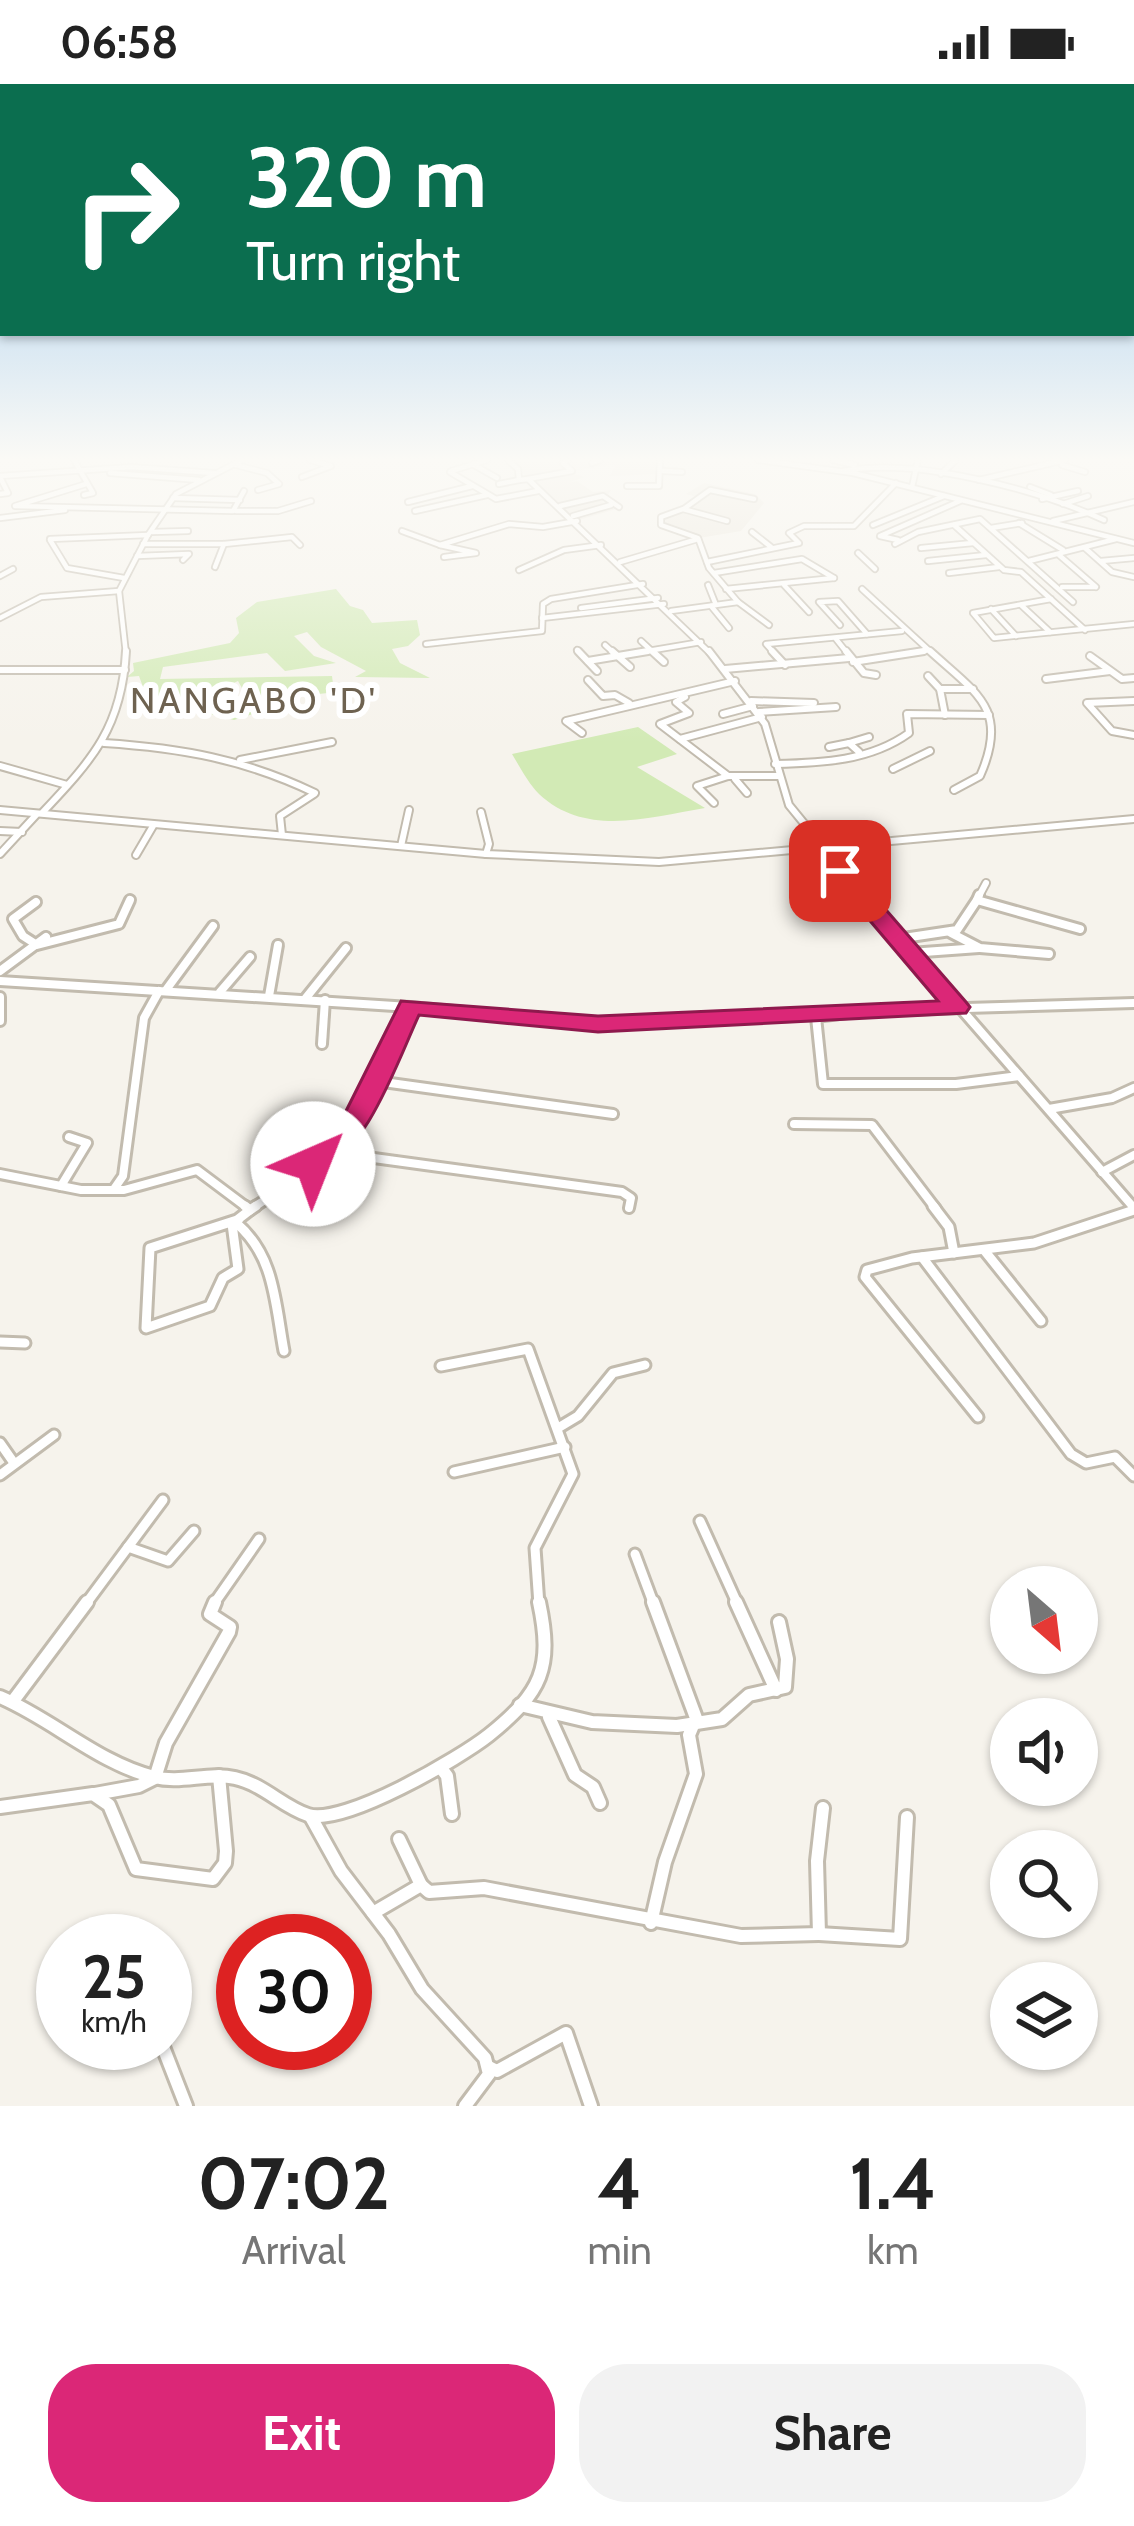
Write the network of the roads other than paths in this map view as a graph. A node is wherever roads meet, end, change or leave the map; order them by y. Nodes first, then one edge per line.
1 (59, 554) edge
2 (180, 554) edge
3 (189, 554) edge
4 (220, 554) edge
5 (457, 554) edge
6 (554, 554) edge
7 (613, 554) edge
8 (646, 554) edge
9 (704, 554) edge
10 (742, 554) edge
11 (860, 554) edge
12 (1022, 554) edge
13 (1055, 554) edge
14 (1057, 554) edge
15 (1092, 554) edge
16 (1123, 554) dead end
17 (988, 555) joint
18 (137, 556) joint
19 (444, 556) dead end
20 (1132, 559) edge
21 (183, 560) dead end
22 (1029, 560) junction
23 (928, 561) dead end
24 (1100, 561) junction
25 (620, 562) junction
26 (707, 562) junction
27 (215, 567) dead end
28 (1001, 567) junction
29 (13, 569) dead end
30 (875, 569) dead end
31 (519, 570) dead end
32 (713, 573) junction
33 (950, 573) dead end
34 (0, 576) edge
35 (1134, 577) edge
36 (124, 578) junction
37 (643, 584) junction
38 (783, 584) junction
39 (708, 585) dead end
40 (1059, 587) junction
41 (726, 589) junction
42 (862, 589) dead end
43 (119, 591) junction
44 (1052, 599) junction
45 (738, 602) junction
46 (1073, 602) dead end
47 (665, 604) junction
48 (1020, 604) junction
49 (714, 606) junction
50 (581, 608) dead end
51 (990, 608) junction
52 (808, 612) dead end
53 (0, 618) edge
54 (541, 618) junction
55 (1134, 624) edge
56 (769, 625) dead end
57 (840, 625) dead end
58 (729, 628) dead end
59 (1086, 630) junction
60 (904, 631) junction
61 (451, 632) dead end
62 (1052, 633) junction
63 (870, 634) junction
64 (1016, 636) junction
65 (835, 638) junction
66 (451, 640) junction
67 (801, 640) junction
68 (641, 641) dead end
69 (702, 642) junction
70 (426, 644) dead end
71 (605, 645) dead end
72 (887, 649) junction
73 (578, 650) dead end
74 (931, 650) junction
75 (652, 651) junction
76 (618, 656) junction
77 (1090, 656) dead end
78 (851, 660) junction
79 (588, 661) junction
80 (664, 662) dead end
81 (820, 662) junction
82 (784, 665) junction
83 (630, 667) dead end
84 (725, 669) junction
85 (0, 670) edge
86 (125, 670) junction
87 (597, 671) dead end
88 (1110, 671) junction
89 (877, 675) dead end
90 (928, 676) dead end
91 (1134, 678) edge
92 (588, 680) dead end
93 (1046, 680) dead end
94 (735, 681) junction
95 (973, 688) junction
96 (940, 689) junction
97 (685, 697) dead end
98 (1134, 700) edge
99 (814, 703) dead end
100 (630, 704) junction
101 (836, 707) dead end
102 (755, 709) junction
103 (722, 714) dead end
104 (945, 715) junction
105 (989, 716) junction
106 (577, 733) dead end
107 (1134, 735) edge
108 (869, 737) dead end
109 (680, 739) junction
110 (104, 742) junction
111 (332, 742) dead end
112 (848, 743) junction
113 (830, 747) dead end
114 (930, 751) dead end
115 (860, 753) junction
116 (237, 761) junction
117 (775, 764) junction
118 (0, 766) edge
119 (893, 769) dead end
120 (79, 773) junction
121 (779, 776) junction
122 (731, 777) junction
123 (96, 778) dead end
124 (67, 785) junction
125 (954, 790) dead end
126 (746, 793) dead end
127 (714, 803) dead end
128 (0, 810) edge
129 (409, 810) dead end
130 (481, 812) dead end
131 (40, 813) junction
132 (1134, 820) edge
133 (153, 826) junction
134 (0, 830) edge
135 (22, 832) junction
136 (282, 836) junction
137 (401, 846) junction
138 (823, 850) junction
139 (0, 854) edge
140 (486, 854) junction
141 (136, 855) dead end
142 (986, 883) dead end
143 (130, 900) dead end
144 (977, 900) junction
145 (36, 902) dead end
146 (213, 926) dead end
147 (1080, 929) dead end
148 (949, 932) junction
149 (46, 938) dead end
150 (897, 939) junction
151 (37, 945) junction
152 (278, 945) dead end
153 (346, 947) dead end
154 (980, 948) junction
155 (910, 953) junction
156 (1048, 954) dead end
157 (250, 957) dead end
158 (0, 971) edge
159 (0, 981) edge
160 (162, 991) junction
161 (219, 993) junction
162 (269, 996) junction
163 (0, 997) edge
164 (304, 1000) junction
165 (325, 1000) junction
166 (1134, 1003) edge
167 (410, 1007) junction
168 (957, 1007) junction
169 (819, 1015) junction
170 (0, 1021) edge
171 (322, 1044) dead end
172 (1019, 1076) junction
173 (376, 1081) junction
174 (1134, 1088) edge
175 (1048, 1109) junction
176 (613, 1114) dead end
177 (794, 1124) dead end
178 (69, 1137) dead end
179 (328, 1151) junction
180 (1134, 1155) edge
181 (1102, 1172) junction
182 (0, 1174) edge
183 (60, 1187) junction
184 (112, 1190) junction
185 (629, 1208) dead end
186 (1134, 1209) edge
187 (250, 1210) junction
188 (237, 1221) junction
189 (984, 1250) junction
190 (954, 1252) junction
191 (921, 1256) junction
192 (1042, 1321) dead end
193 (0, 1342) edge
194 (25, 1343) dead end
195 (284, 1351) dead end
196 (645, 1365) dead end
197 (441, 1366) dead end
198 (978, 1417) dead end
199 (558, 1428) junction
200 (54, 1435) dead end
201 (0, 1443) edge
202 (565, 1447) junction
203 (14, 1463) junction
204 (454, 1472) dead end
205 (0, 1475) edge
206 (1134, 1476) edge
207 (163, 1500) dead end
208 (700, 1521) dead end
209 (194, 1531) dead end
210 (259, 1539) dead end
211 (128, 1547) junction
212 (635, 1554) dead end
213 (779, 1622) dead end
214 (776, 1690) junction
215 (6, 1699) edge
216 (520, 1705) junction
217 (549, 1717) junction
218 (697, 1725) junction
219 (441, 1768) junction
220 (219, 1776) junction
221 (155, 1778) junction
222 (93, 1794) junction
223 (600, 1804) dead end
224 (0, 1808) edge
225 (823, 1808) dead end
226 (452, 1814) dead end
227 (908, 1817) dead end
228 (318, 1820) junction
229 (400, 1839) dead end
230 (421, 1885) junction
231 (374, 1913) junction
232 (651, 1923) junction
233 (819, 1934) junction
234 (489, 2067) junction
235 (172, 2070) edge
236 (186, 2106) edge
237 (465, 2106) edge
238 (591, 2106) edge

1 - 36 street
2 - 18 street
3 - 21 street
4 - 27 street
5 - 19 street
6 - 31 street
7 - 25 street
8 - 25 street
9 - 26 street
10 - 26 street
11 - 30 street
12 - 22 street
13 - 22 street
14 - 40 street
15 - 24 street
16 - 20 street
17 - 23 street
17 - 28 street
18 - 36 street
20 - 24 street
22 - 40 street
24 - 35 street
25 - 37 street
26 - 32 street
28 - 33 street
28 - 44 street
29 - 34 street
32 - 38 street
32 - 41 street
36 - 43 street
37 - 47 street
37 - 54 street
38 - 41 street
38 - 52 street
39 - 49 street
40 - 46 street
41 - 45 street
42 - 60 street
43 - 53 street
43 - 86 street
44 - 48 street
44 - 59 street
45 - 49 street
45 - 56 street
47 - 49 street
47 - 50 street
47 - 54 street
47 - 69 street
48 - 51 street
48 - 62 street
49 - 58 street
51 - 64 street
51 - 64 street
54 - 66 street
55 - 59 street
57 - 63 street
59 - 62 street
60 - 63 street
60 - 74 street
61 - 66 street
62 - 64 street
63 - 65 street
63 - 72 street
65 - 67 street
65 - 78 street
66 - 70 street
67 - 81 street
67 - 82 street
68 - 75 street
69 - 75 street
69 - 84 street
71 - 76 street
72 - 74 street
72 - 78 street
73 - 79 street
74 - 95 street
75 - 76 street
75 - 80 street
76 - 79 street
76 - 83 street
77 - 88 street
78 - 81 street
78 - 89 street
79 - 87 street
81 - 82 street
82 - 84 street
84 - 94 street
85 - 86 street
86 - 110 street
88 - 91 street
88 - 93 street
90 - 96 street
92 - 100 street
94 - 100 street
94 - 102 street
95 - 96 street
95 - 105 street
96 - 104 street
97 - 109 street
98 - 107 street
99 - 102 street
100 - 106 street
101 - 102 street
102 - 103 street
102 - 109 street
102 - 117 street
104 - 105 street
104 - 115 street
105 - 125 street
108 - 112 street
109 - 122 street
110 - 116 street
110 - 120 street
111 - 116 street
112 - 113 street
112 - 115 street
114 - 119 street
115 - 117 street
116 - 136 street
117 - 121 street
118 - 124 street
120 - 123 street
120 - 124 street
121 - 122 street
121 - 138 street
122 - 126 street
122 - 127 street
124 - 131 street
128 - 131 street
129 - 137 street
130 - 140 street
131 - 133 street
131 - 135 street
132 - 138 street
133 - 136 street
133 - 141 street
134 - 135 street
135 - 139 street
136 - 137 street
137 - 140 street
138 - 140 street
138 - 150 street
142 - 144 street
143 - 151 street
144 - 147 street
144 - 148 street
145 - 151 street
146 - 160 street
148 - 150 street
148 - 154 street
149 - 151 street
150 - 155 street
151 - 158 street
152 - 162 street
153 - 164 street
154 - 155 street
154 - 156 street
155 - 168 street
157 - 161 street
159 - 160 street
160 - 161 street
160 - 184 street
161 - 162 street
162 - 164 street
163 - 170 street
164 - 165 street
165 - 167 street
165 - 171 street
166 - 168 street
167 - 169 street
167 - 173 street
168 - 169 street
168 - 172 street
169 - 172 street
172 - 175 street
173 - 176 street
173 - 179 street
174 - 175 street
175 - 181 street
177 - 190 street
178 - 183 street
179 - 185 street
179 - 187 street
180 - 181 street
181 - 186 street
182 - 183 street
183 - 184 street
184 - 187 street
186 - 189 street
187 - 188 street
188 - 188 street
188 - 195 street
189 - 190 street
189 - 192 street
190 - 191 street
191 - 198 street
191 - 206 street
193 - 194 street
196 - 199 street
197 - 199 street
199 - 202 street
200 - 203 street
201 - 203 street
202 - 204 street
202 - 216 street
203 - 205 street
207 - 211 street
208 - 214 street
209 - 211 street
210 - 221 street
211 - 215 street
212 - 218 street
213 - 214 street
214 - 218 street
215 - 221 street
216 - 217 street
216 - 219 street
217 - 218 street
217 - 223 street
218 - 232 street
219 - 226 street
219 - 228 street
220 - 221 street
220 - 222 street
220 - 228 street
221 - 222 street
222 - 224 street
225 - 233 street
227 - 233 street
228 - 231 street
229 - 230 street
230 - 231 street
230 - 232 street
231 - 234 street
232 - 233 street
234 - 237 street
234 - 238 street
235 - 236 street

